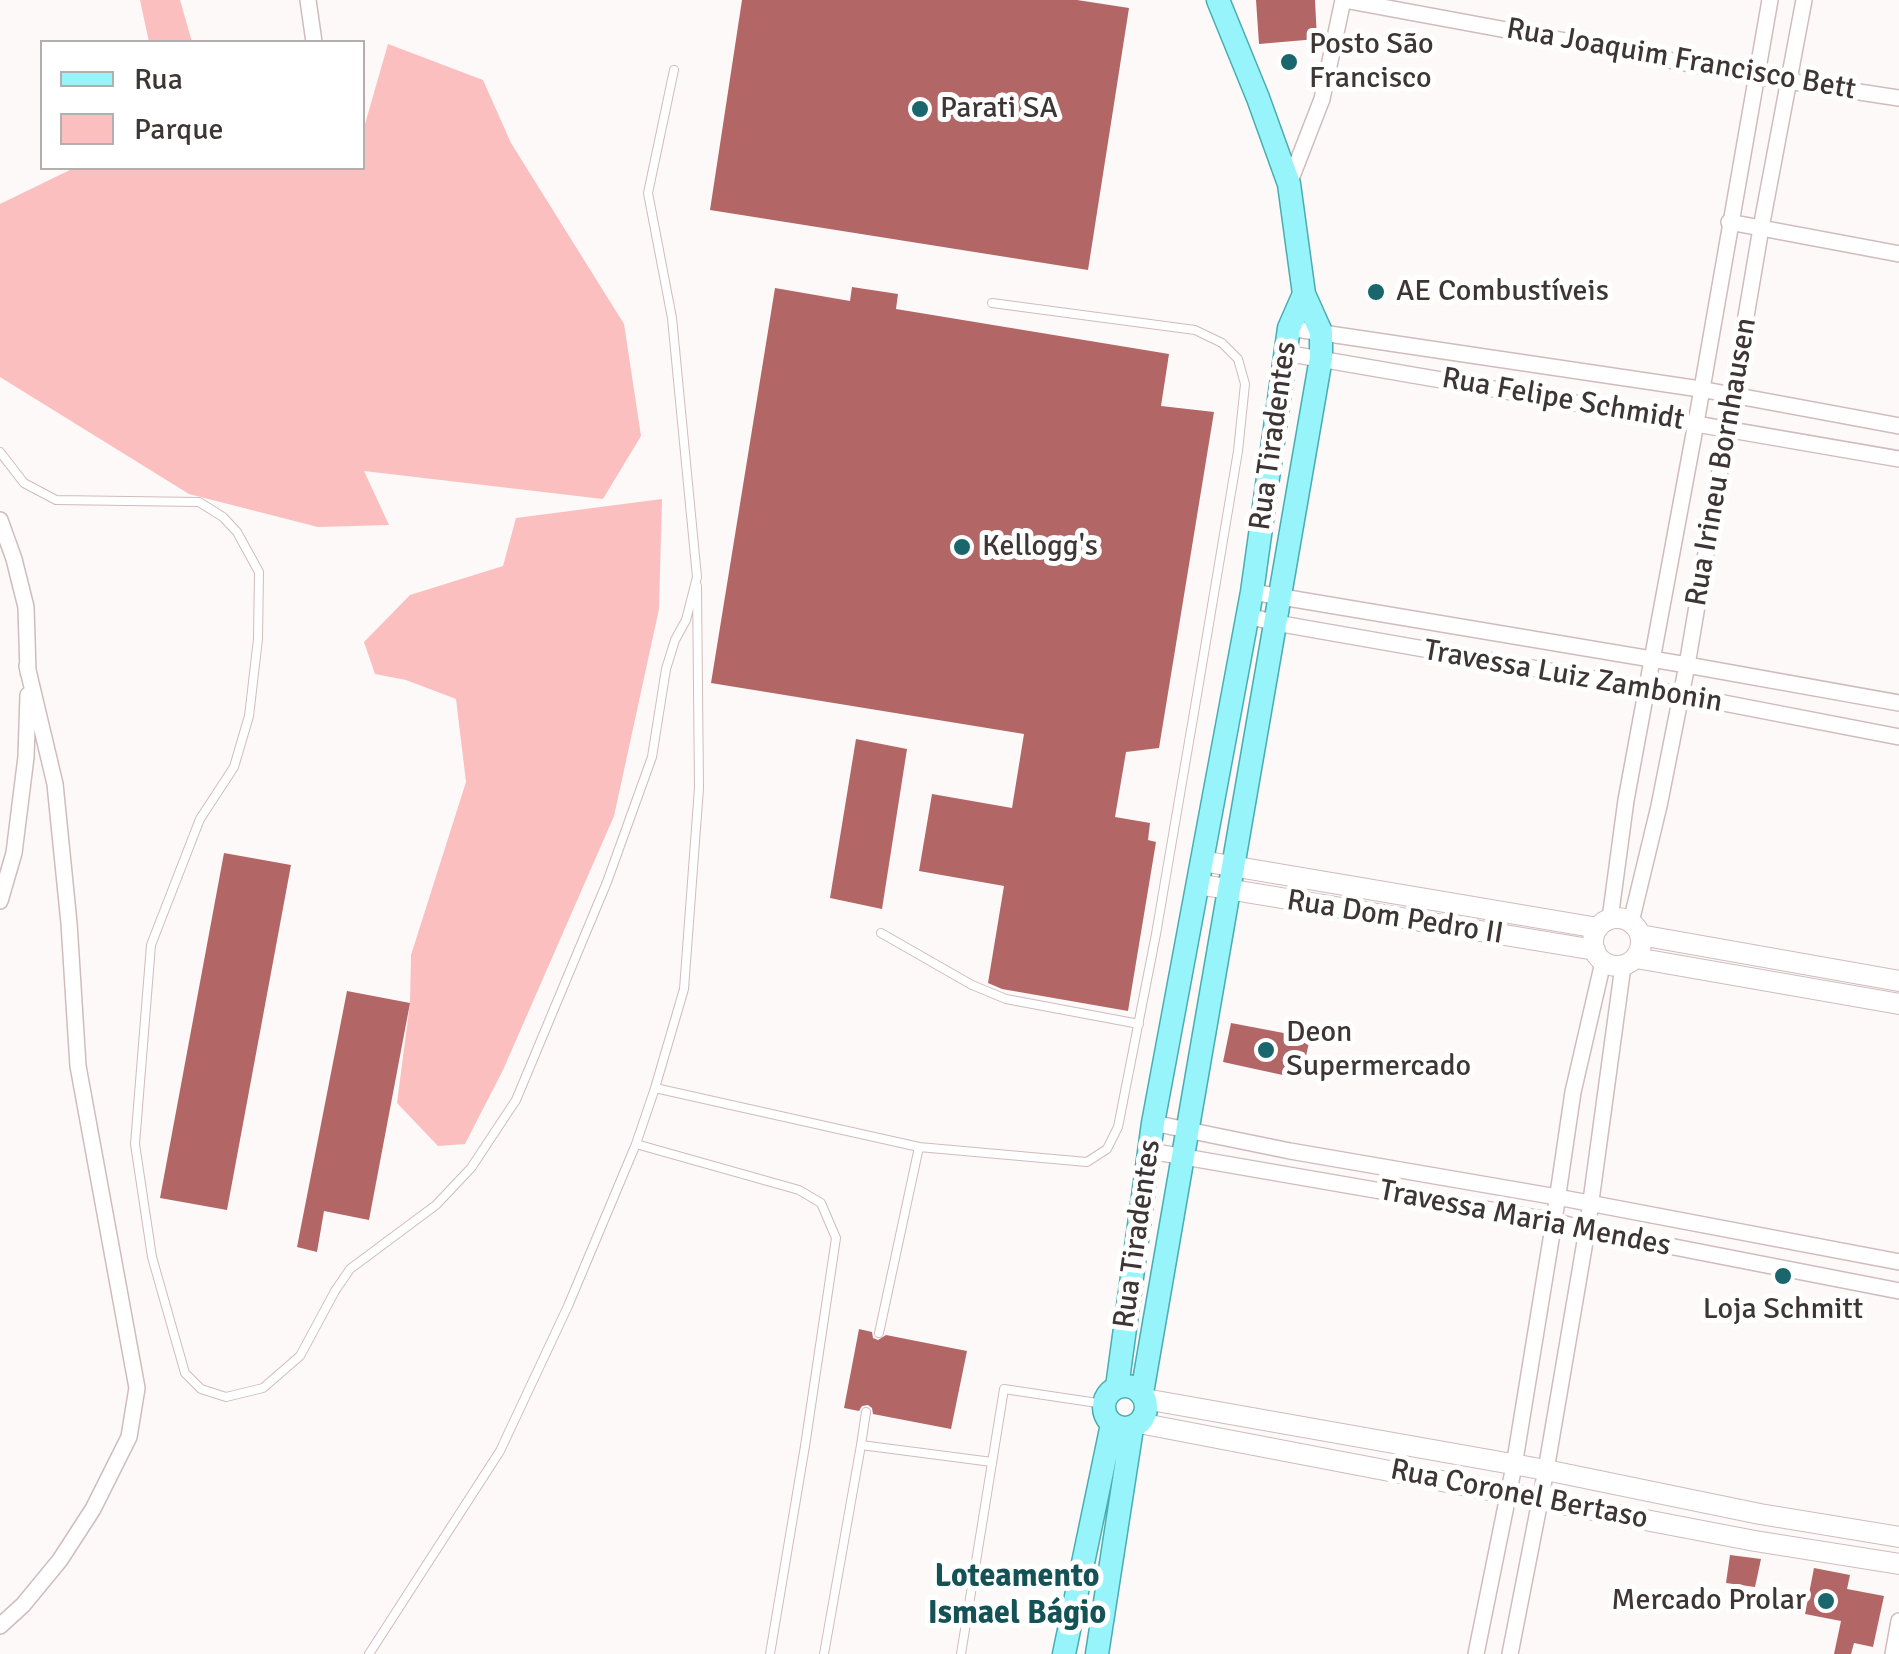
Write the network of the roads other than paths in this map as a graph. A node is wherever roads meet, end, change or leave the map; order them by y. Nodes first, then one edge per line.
1 (308, 0) edge
2 (1218, 0) edge
3 (1343, 0) edge
4 (1770, 0) edge
5 (1804, 0) edge
6 (314, 40) edge
7 (674, 70) dead end
8 (1755, 76) junction
9 (1788, 80) junction
10 (1899, 98) edge
11 (1289, 184) junction
12 (1730, 222) junction
13 (1762, 228) junction
14 (1899, 254) edge
15 (1304, 294) junction
16 (992, 303) dead end
17 (1288, 328) junction
18 (1320, 332) junction
19 (1286, 352) junction
20 (1322, 358) junction
21 (1588, 373) junction
22 (1700, 389) junction
23 (1734, 396) junction
24 (1584, 405) junction
25 (1696, 423) junction
26 (1899, 426) edge
27 (1728, 429) junction
28 (0, 452) edge
29 (1899, 459) edge
30 (0, 520) edge
31 (1669, 562) junction
32 (1704, 568) junction
33 (698, 577) junction
34 (1279, 595) junction
35 (1250, 604) junction
36 (1412, 619) junction
37 (1276, 623) junction
38 (1406, 647) junction
39 (1651, 660) junction
40 (1687, 665) junction
41 (27, 666) junction
42 (1646, 688) junction
43 (1680, 696) junction
44 (1899, 704) edge
45 (1899, 737) edge
46 (1626, 800) junction
47 (1659, 806) junction
48 (1234, 866) junction
49 (1199, 873) junction
50 (1229, 891) junction
51 (0, 900) edge
52 (1620, 926) junction
53 (881, 932) dead end
54 (1614, 959) junction
55 (1899, 982) edge
56 (1899, 1004) edge
57 (1138, 1024) junction
58 (655, 1088) junction
59 (1573, 1092) junction
60 (1607, 1098) junction
61 (1153, 1124) junction
62 (1186, 1130) junction
63 (636, 1144) junction
64 (918, 1147) junction
65 (1150, 1151) junction
66 (1290, 1151) junction
67 (1182, 1157) junction
68 (1290, 1176) junction
69 (1558, 1196) junction
70 (1589, 1204) junction
71 (1554, 1222) junction
72 (1587, 1230) junction
73 (1899, 1262) edge
74 (1899, 1291) edge
75 (879, 1333) dead end
76 (1143, 1396) junction
77 (866, 1412) dead end
78 (1121, 1413) junction
79 (1329, 1433) junction
80 (862, 1445) junction
81 (1325, 1458) junction
82 (992, 1462) junction
83 (1514, 1466) junction
84 (1546, 1470) junction
85 (1509, 1494) junction
86 (1540, 1498) junction
87 (1760, 1514) junction
88 (1899, 1537) edge
89 (1755, 1541) junction
90 (1899, 1564) edge
91 (1487, 1601) junction
92 (1519, 1607) junction
93 (1899, 1621) edge
94 (0, 1626) edge
95 (369, 1654) edge
96 (770, 1654) edge
97 (824, 1654) edge
98 (961, 1654) edge
99 (1064, 1654) edge
100 (1097, 1654) edge
101 (1476, 1654) edge
102 (1510, 1654) edge
103 (1893, 1654) edge

1 - 6 street
2 - 11 main road
3 - 8 street, Rua Joaquim Francisco Bett
3 - 11 street
4 - 8 street, Rua Irineu Bornhausen
5 - 9 street, Rua Irineu Bornhausen
7 - 33 lane
8 - 9 street, Rua Joaquim Francisco Bett
8 - 12 street, Rua Irineu Bornhausen
9 - 10 street, Rua Joaquim Francisco Bett
9 - 13 street, Rua Irineu Bornhausen
11 - 15 main road
12 - 13 street
12 - 22 street, Rua Irineu Bornhausen
13 - 14 street
13 - 23 street, Rua Irineu Bornhausen
15 - 17 main road, Rua Tiradentes
15 - 18 main road, Rua Tiradentes
16 - 57 lane
17 - 18 street, Rua Felipe Schmidt
17 - 19 main road, Rua Tiradentes
18 - 20 main road, Rua Tiradentes
18 - 21 street, Rua Felipe Schmidt
19 - 20 street, Rua Felipe Schmidt
19 - 35 main road, Rua Tiradentes
20 - 24 street, Rua Felipe Schmidt
20 - 34 main road, Rua Tiradentes
21 - 22 street, Rua Felipe Schmidt
21 - 24 street
22 - 23 street, Rua Felipe Schmidt
22 - 25 street, Rua Irineu Bornhausen
23 - 26 street, Rua Felipe Schmidt
23 - 27 street, Rua Irineu Bornhausen
24 - 25 street, Rua Felipe Schmidt
25 - 27 street, Rua Felipe Schmidt
25 - 31 street, Rua Irineu Bornhausen
27 - 29 street, Rua Felipe Schmidt
27 - 32 street, Rua Irineu Bornhausen
28 - 33 lane
30 - 41 street
31 - 32 street
31 - 39 street, Rua Irineu Bornhausen
32 - 40 street, Rua Irineu Bornhausen
33 - 58 lane
34 - 35 street, Travessa Luiz Zambonin
34 - 36 street, Travessa Luiz Zambonin
34 - 37 main road, Rua Tiradentes
35 - 37 street, Travessa Luiz Zambonin
35 - 49 main road, Rua Tiradentes
36 - 38 street
36 - 39 street, Travessa Luiz Zambonin
37 - 38 street, Travessa Luiz Zambonin
37 - 48 main road, Rua Tiradentes
38 - 42 street, Travessa Luiz Zambonin
39 - 40 street, Travessa Luiz Zambonin
39 - 42 street, Rua Irineu Bornhausen
40 - 43 street, Rua Irineu Bornhausen
40 - 44 street, Travessa Luiz Zambonin
41 - 51 street
41 - 94 street
42 - 43 street, Travessa Luiz Zambonin
42 - 46 street, Rua Irineu Bornhausen
43 - 45 street, Travessa Luiz Zambonin
43 - 47 street, Rua Irineu Bornhausen
46 - 47 street
46 - 52 street, Rua Irineu Bornhausen
47 - 52 street, Rua Irineu Bornhausen
48 - 49 street, Rua Dom Pedro II
48 - 50 main road, Rua Tiradentes
48 - 52 street, Rua Dom Pedro II
49 - 50 street, Rua Dom Pedro II
49 - 61 main road, Rua Tiradentes
50 - 54 street, Rua Dom Pedro II
50 - 62 main road, Rua Tiradentes
52 - 54 street
52 - 54 street
52 - 55 street, Rua Dom Pedro II
53 - 57 lane
54 - 56 street, Rua Dom Pedro II
54 - 59 street
54 - 60 street
57 - 64 lane
58 - 63 lane
58 - 64 lane
59 - 60 street
59 - 69 street
60 - 70 street
61 - 62 street, Travessa Maria Mendes
61 - 65 main road, Rua Tiradentes
62 - 66 street, Travessa Maria Mendes
62 - 67 main road, Rua Tiradentes
63 - 95 lane
63 - 96 lane
64 - 75 lane
65 - 67 street, Travessa Maria Mendes
65 - 78 main road, Rua Tiradentes
66 - 68 street
66 - 69 street, Travessa Maria Mendes
67 - 68 street, Travessa Maria Mendes
67 - 76 main road, Rua Tiradentes
68 - 71 street, Travessa Maria Mendes
69 - 70 street, Travessa Maria Mendes
69 - 71 street
70 - 72 street
70 - 73 street, Travessa Maria Mendes
71 - 72 street, Travessa Maria Mendes
71 - 83 street
72 - 74 street, Travessa Maria Mendes
72 - 84 street
76 - 78 main road
76 - 79 street, Rua Coronel Bertaso
77 - 80 lane
78 - 81 street, Rua Coronel Bertaso
78 - 82 lane, Rua Coronel Bertaso
78 - 99 main road, Rua Tiradentes
78 - 100 main road, Rua Tiradentes
79 - 81 street
79 - 83 street, Rua Coronel Bertaso
80 - 82 lane
80 - 97 lane
81 - 85 street, Rua Coronel Bertaso
82 - 98 lane
83 - 84 street, Rua Coronel Bertaso
83 - 85 street
84 - 86 street
84 - 87 street, Rua Coronel Bertaso
85 - 86 street, Rua Coronel Bertaso
85 - 91 street
86 - 89 street, Rua Coronel Bertaso
86 - 92 street
87 - 88 street, Rua Coronel Bertaso
87 - 89 street
89 - 90 street, Rua Coronel Bertaso
91 - 92 street
91 - 101 street
92 - 102 street
93 - 103 street

